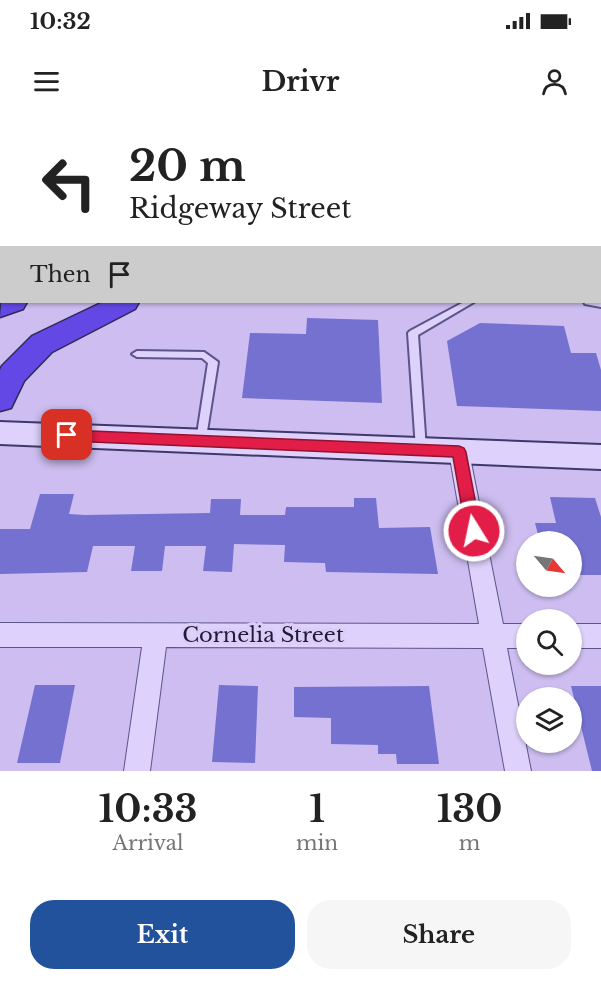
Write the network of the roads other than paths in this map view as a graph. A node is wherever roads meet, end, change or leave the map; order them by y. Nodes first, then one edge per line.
1 (123, 303) edge
2 (468, 303) edge
3 (137, 354) dead end
4 (0, 399) edge
5 (0, 433) edge
6 (201, 441) junction
7 (421, 449) junction
8 (459, 452) junction
9 (601, 457) edge
10 (0, 635) edge
11 (156, 635) junction
12 (494, 636) junction
13 (516, 636) edge
14 (582, 636) edge
15 (601, 636) edge
16 (137, 771) edge
17 (518, 771) edge

1 - 4 highway
2 - 7 lane
3 - 6 lane
5 - 6 street
6 - 7 street
7 - 8 street
8 - 9 street
8 - 12 street
10 - 11 street, Cornelia Street
11 - 12 street, Cornelia Street
11 - 16 street
12 - 13 street, Cornelia Street
12 - 17 street
14 - 15 street

